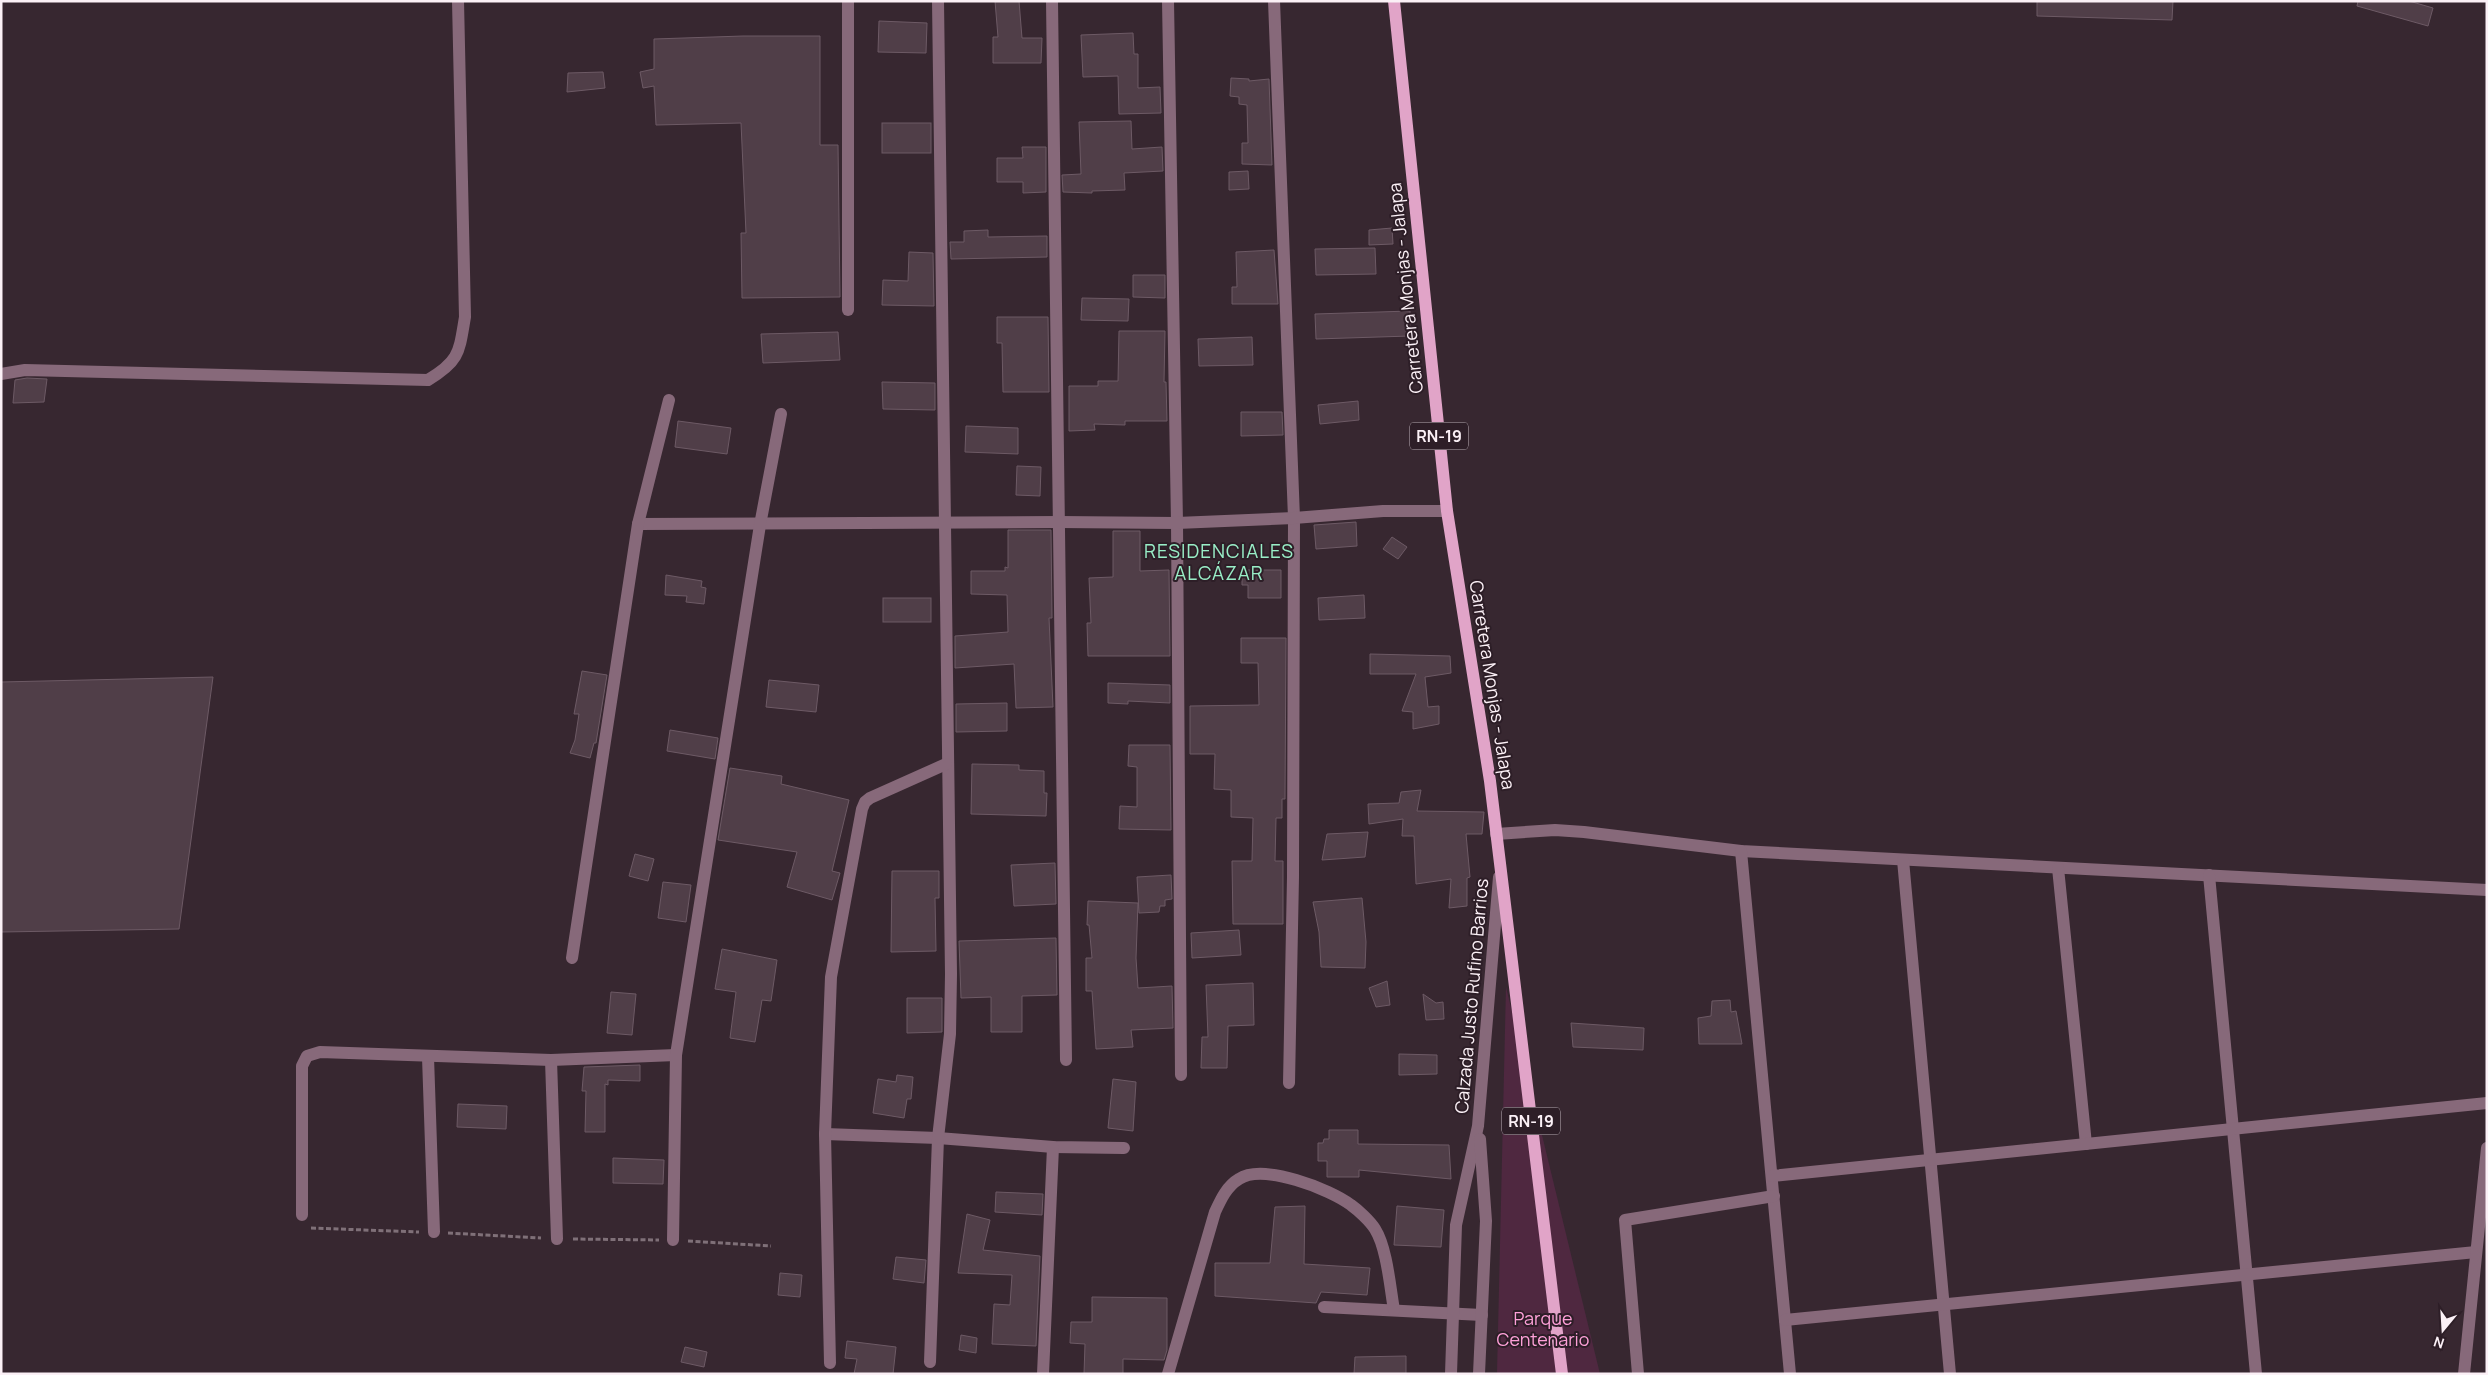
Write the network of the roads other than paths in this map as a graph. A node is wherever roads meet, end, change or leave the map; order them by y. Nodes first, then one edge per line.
1 (458, 1) edge
2 (848, 1) edge
3 (938, 1) edge
4 (1052, 1) edge
5 (1168, 1) edge
6 (1274, 1) edge
7 (1394, 1) edge
8 (848, 310) dead end
9 (1, 374) edge
10 (669, 400) dead end
11 (781, 414) dead end
12 (1447, 511) junction
13 (1294, 518) junction
14 (1059, 522) junction
15 (944, 523) junction
16 (1177, 523) junction
17 (638, 524) junction
18 (760, 525) junction
19 (946, 764) junction
20 (1496, 834) junction
21 (1741, 851) junction
22 (1904, 860) junction
23 (2058, 868) junction
24 (1500, 869) junction
25 (2209, 876) junction
26 (2487, 890) edge
27 (572, 958) dead end
28 (676, 1055) junction
29 (428, 1057) junction
30 (551, 1060) junction
31 (1066, 1060) dead end
32 (1181, 1075) dead end
33 (1289, 1083) dead end
34 (2487, 1104) edge
35 (1478, 1126) junction
36 (2233, 1129) junction
37 (826, 1134) junction
38 (938, 1138) junction
39 (2086, 1144) junction
40 (1053, 1147) junction
41 (1124, 1148) dead end
42 (2487, 1148) edge
43 (1931, 1160) junction
44 (1772, 1176) junction
45 (1774, 1196) junction
46 (302, 1215) road end
47 (434, 1232) road end
48 (557, 1239) road end
49 (673, 1240) road end
50 (2476, 1252) junction
51 (2246, 1275) junction
52 (1944, 1305) junction
53 (1324, 1307) dead end
54 (1394, 1310) junction
55 (1452, 1313) junction
56 (1482, 1316) junction
57 (1785, 1320) junction
58 (930, 1362) dead end
59 (830, 1363) dead end
60 (1043, 1374) edge
61 (1168, 1374) edge
62 (1451, 1374) edge
63 (1479, 1374) edge
64 (1562, 1374) edge
65 (1638, 1374) edge
66 (1790, 1374) edge
67 (1950, 1374) edge
68 (2256, 1374) edge
69 (2464, 1374) edge

1 - 9 street
2 - 8 street
3 - 15 street
4 - 14 street
5 - 16 street
6 - 13 street
7 - 12 main road, Carretera Monjas - Jalapa / RN-19
10 - 17 street
11 - 18 street
12 - 13 street
12 - 20 main road, Carretera Monjas - Jalapa / RN-19
13 - 16 street
13 - 33 street
14 - 15 street
14 - 16 street
14 - 31 street
15 - 18 street
15 - 19 street
16 - 32 street
17 - 18 street
17 - 27 street
18 - 28 street
19 - 37 street
19 - 38 street
20 - 21 street
20 - 24 main road, Carretera Monjas - Jalapa / RN-19
21 - 22 street
21 - 44 street
22 - 23 street
22 - 43 street
23 - 25 street
23 - 39 street
24 - 35 street, Calzada Justo Rufino Barrios
24 - 64 main road, Carretera Monjas - Jalapa / RN-19
25 - 26 street
25 - 36 street
28 - 30 street
28 - 49 street
29 - 30 street
29 - 46 street
29 - 47 street
30 - 48 street
34 - 36 street
35 - 55 street, Calzada Justo Rufino Barrios
35 - 56 street, Calzada Justo Rufino Barrios
36 - 39 street
36 - 51 street
37 - 38 street
37 - 59 street
38 - 40 street
38 - 58 street
39 - 43 street
40 - 41 street
40 - 60 street
42 - 50 street
43 - 44 street
43 - 52 street
44 - 45 street
45 - 57 street
45 - 65 street
50 - 51 street
50 - 69 street
51 - 52 street
51 - 68 street
52 - 57 street
52 - 67 street
53 - 54 street
54 - 55 street
54 - 61 street
55 - 56 street
55 - 62 street, Calzada Justo Rufino Barrios
56 - 63 street, Calzada Justo Rufino Barrios
57 - 66 street

